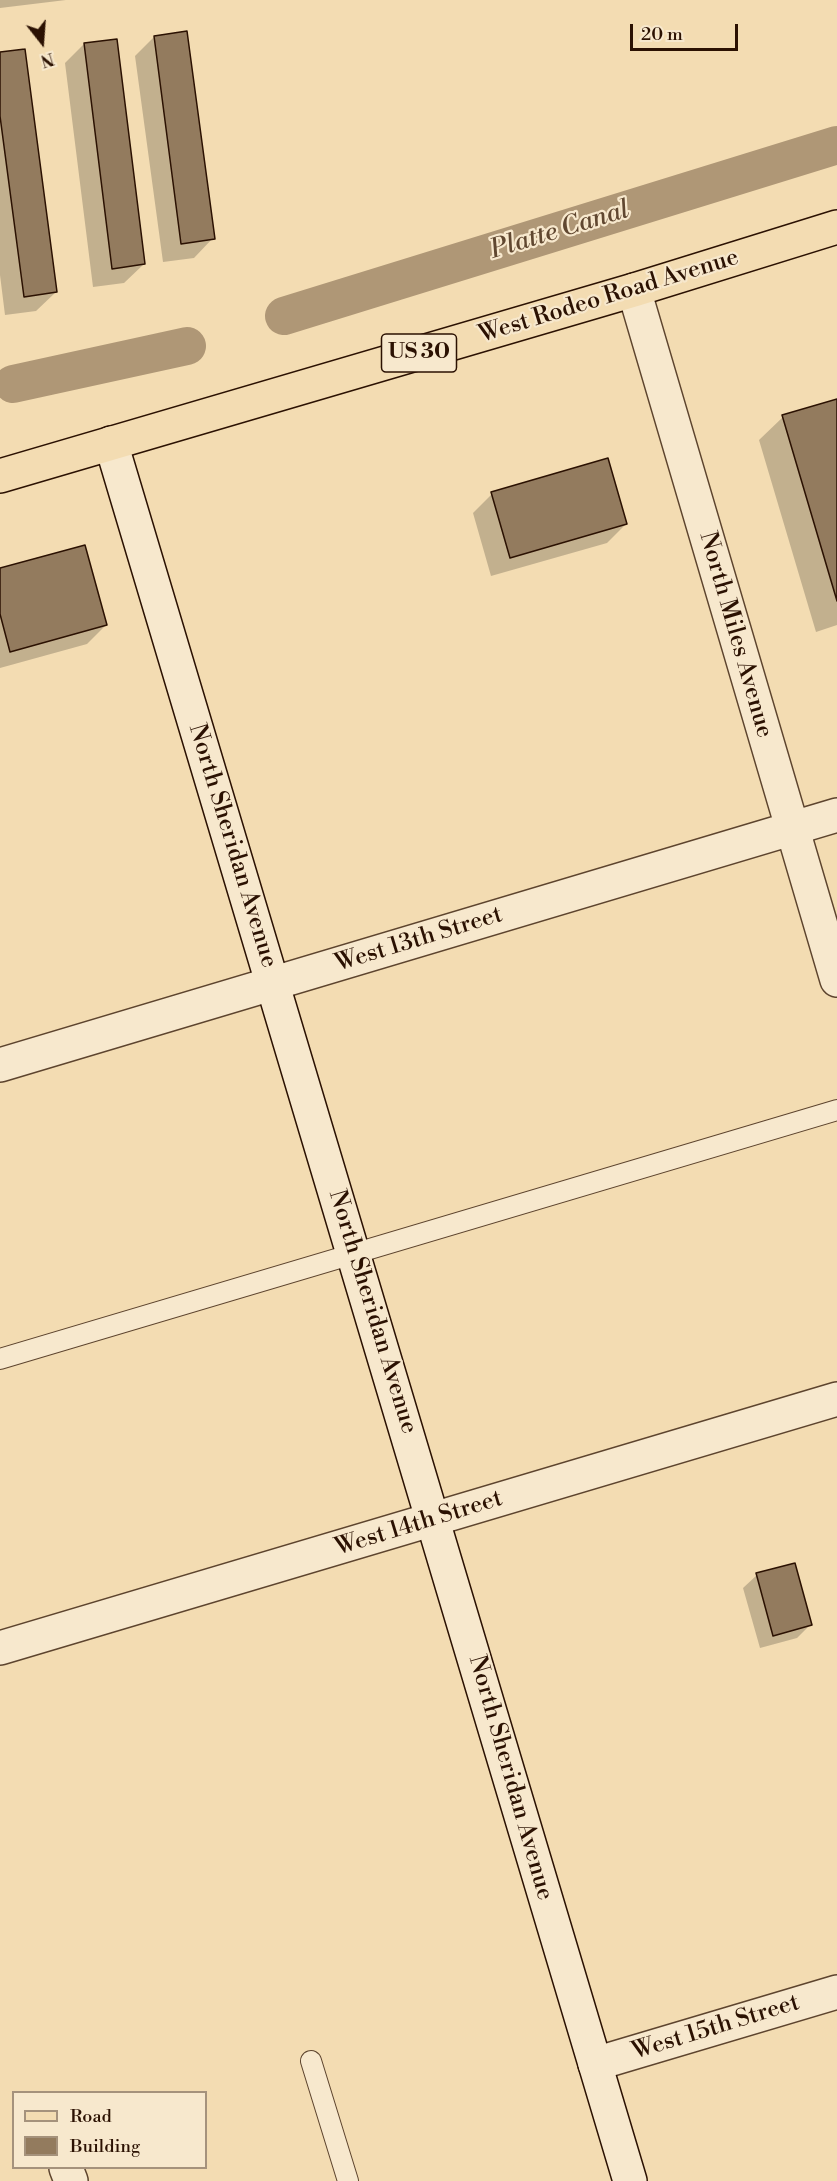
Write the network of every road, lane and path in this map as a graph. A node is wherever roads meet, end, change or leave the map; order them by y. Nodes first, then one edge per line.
1 (837, 227) edge
2 (634, 290) junction
3 (111, 443) junction
4 (3, 470) edge
5 (837, 815) edge
6 (791, 828) junction
7 (837, 980) edge
8 (273, 984) junction
9 (0, 1065) edge
10 (837, 1110) edge
11 (354, 1254) junction
12 (0, 1359) edge
13 (837, 1399) edge
14 (434, 1520) junction
15 (0, 1648) edge
16 (837, 1992) edge
17 (311, 2061) dead end
18 (595, 2064) junction
19 (348, 2181) edge
20 (630, 2181) edge

1 - 2 main road, West Rodeo Road Avenue / US 30
2 - 3 main road, West Rodeo Road Avenue / US 30
2 - 6 street, North Miles Avenue
3 - 4 main road, West Rodeo Road Avenue / US 30
3 - 8 street, North Sheridan Avenue
5 - 6 street, West 13th Street
6 - 7 street, North Miles Avenue
6 - 8 street, West 13th Street
8 - 9 street, West 13th Street
8 - 11 street, North Sheridan Avenue
10 - 11 lane
11 - 12 lane
11 - 14 street, North Sheridan Avenue
13 - 14 street, West 14th Street
14 - 15 street, West 14th Street
14 - 18 street, North Sheridan Avenue
16 - 18 street, West 15th Street
17 - 19 lane
18 - 20 street, North Sheridan Avenue

